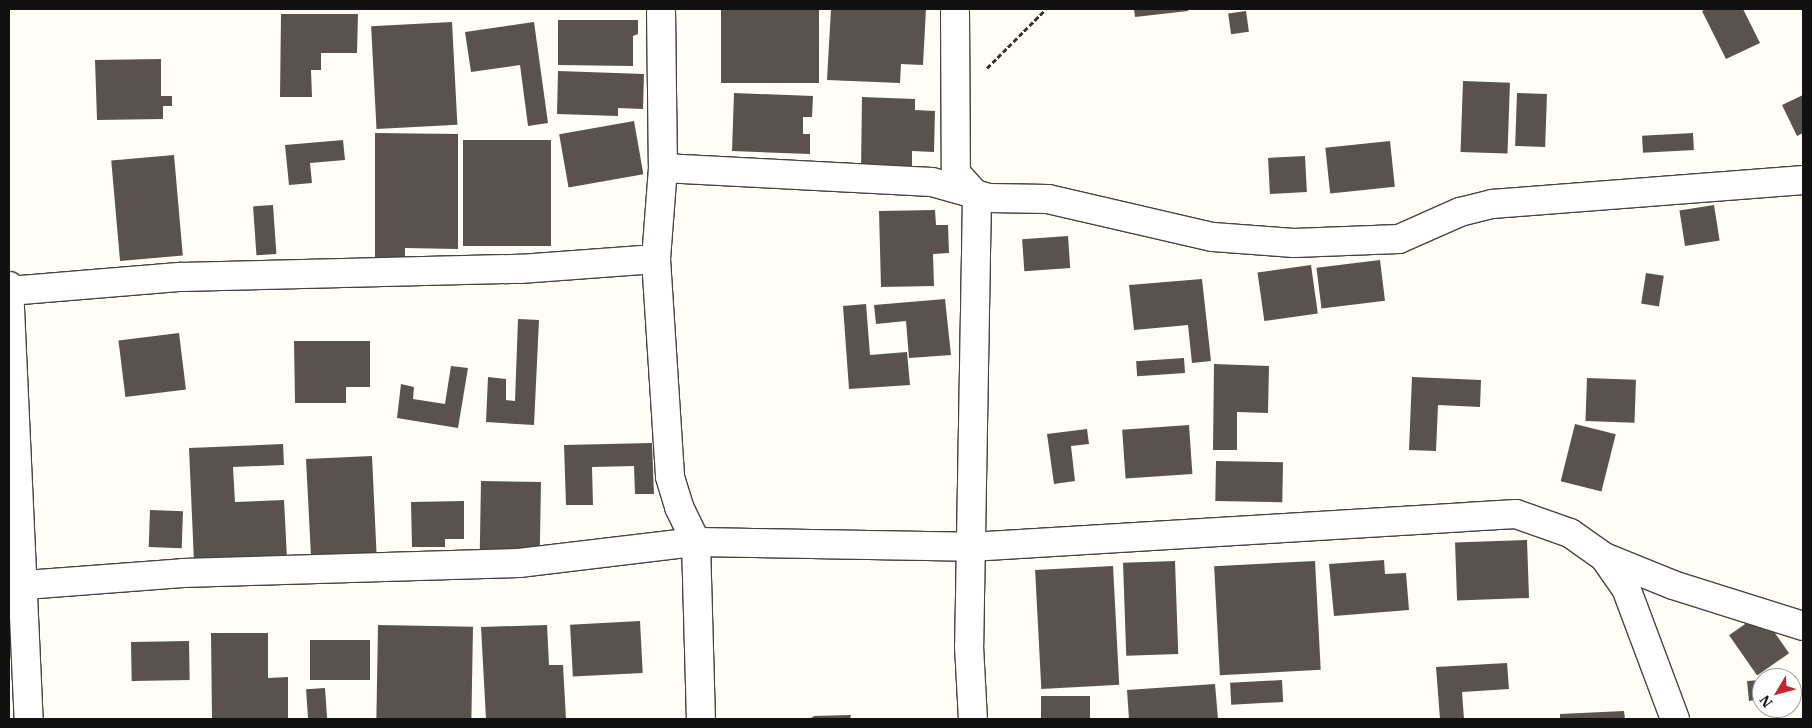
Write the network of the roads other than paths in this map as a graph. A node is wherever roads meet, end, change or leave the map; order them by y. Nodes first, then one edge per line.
1 (661, 9) edge
2 (955, 9) edge
3 (663, 168) junction
4 (1803, 180) edge
5 (976, 196) junction
6 (656, 259) junction
7 (9, 286) edge
8 (9, 291) edge
9 (12, 493) edge
10 (696, 542) junction
11 (970, 547) junction
12 (1604, 557) junction
13 (25, 585) junction
14 (1803, 626) edge
15 (29, 719) edge
16 (700, 719) edge
17 (973, 719) edge
18 (1675, 719) edge

1 - 3 street
2 - 5 street
3 - 5 street
3 - 6 street
4 - 5 street
5 - 11 street
6 - 8 street
6 - 10 street
7 - 8 street
8 - 9 street
9 - 13 street
10 - 11 street
10 - 13 street
10 - 16 street
11 - 12 street
11 - 17 street
12 - 14 street
12 - 18 street
13 - 15 street

